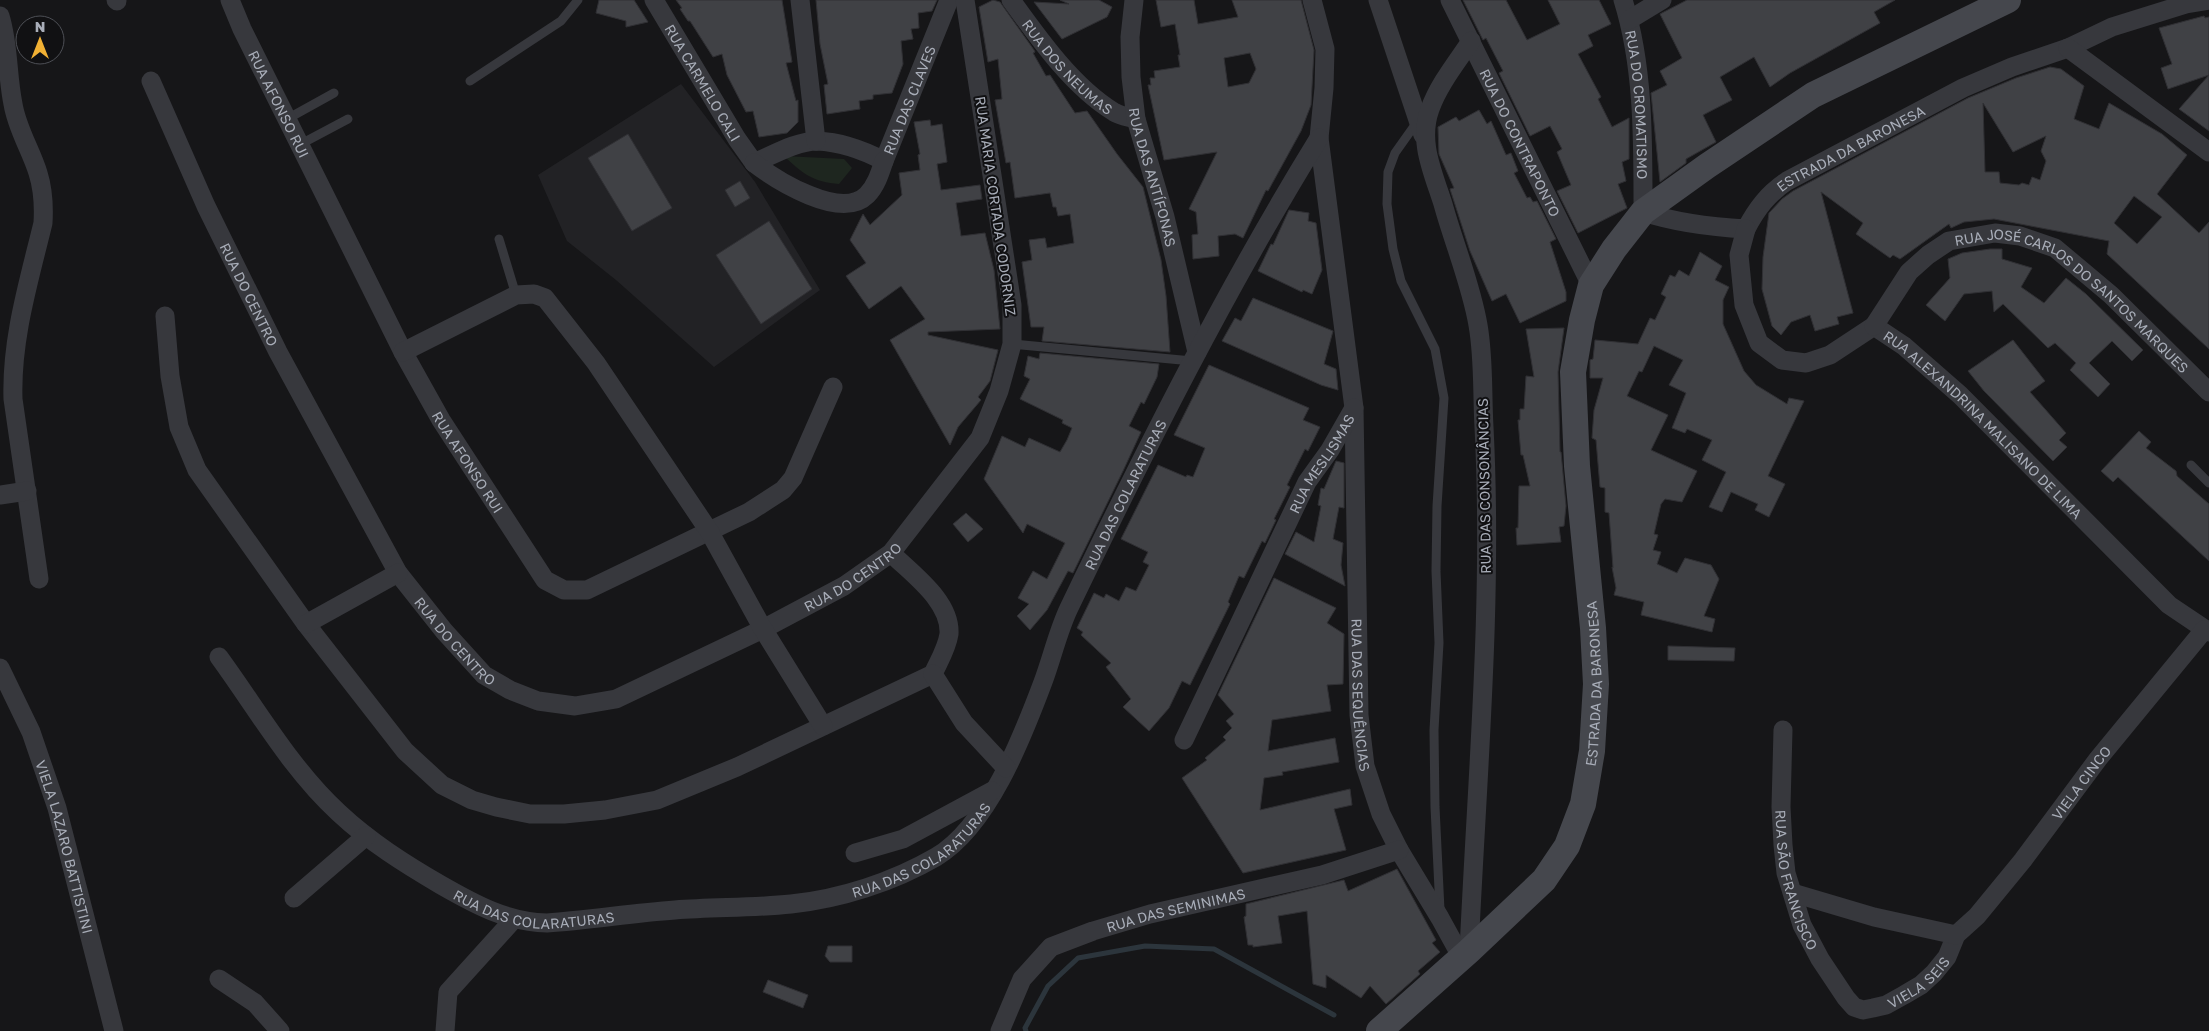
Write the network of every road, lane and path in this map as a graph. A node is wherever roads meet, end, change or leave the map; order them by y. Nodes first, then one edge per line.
1 (230, 0) edge
2 (578, 0) edge
3 (654, 0) edge
4 (800, 0) edge
5 (949, 0) edge
6 (965, 0) edge
7 (1011, 0) edge
8 (1134, 0) edge
9 (1312, 0) edge
10 (1378, 0) edge
11 (1450, 0) edge
12 (1623, 0) edge
13 (1662, 0) edge
14 (2008, 0) edge
15 (2209, 0) edge
16 (0, 16) edge
17 (1629, 20) junction
18 (1472, 41) junction
19 (2068, 48) junction
20 (151, 81) dead end
21 (470, 81) dead end
22 (334, 93) dead end
23 (1136, 119) junction
24 (287, 120) junction
25 (348, 120) dead end
26 (1419, 120) junction
27 (1319, 138) junction
28 (816, 141) junction
29 (1425, 141) junction
30 (300, 145) junction
31 (2209, 152) edge
32 (884, 161) junction
33 (754, 163) junction
34 (1643, 212) junction
35 (1746, 229) junction
36 (499, 239) dead end
37 (1591, 285) junction
38 (516, 295) junction
39 (165, 316) dead end
40 (1874, 326) junction
41 (1012, 344) junction
42 (403, 352) junction
43 (1195, 357) junction
44 (833, 387) dead end
45 (2209, 392) edge
46 (1354, 408) junction
47 (980, 438) joint
48 (2191, 465) dead end
49 (2209, 483) edge
50 (27, 491) junction
51 (0, 495) edge
52 (709, 531) junction
53 (891, 553) junction
54 (398, 573) junction
55 (39, 579) dead end
56 (306, 624) junction
57 (762, 629) junction
58 (2207, 631) edge
59 (220, 656) dead end
60 (0, 668) edge
61 (933, 674) junction
62 (823, 726) junction
63 (1783, 730) dead end
64 (1184, 740) dead end
65 (1006, 768) junction
66 (996, 788) junction
67 (366, 836) junction
68 (1399, 850) junction
69 (855, 853) dead end
70 (1793, 893) junction
71 (294, 898) dead end
72 (1440, 918) junction
73 (514, 919) junction
74 (1956, 935) junction
75 (1465, 954) junction
76 (219, 979) dead end
77 (1863, 1010) joint
78 (114, 1031) edge
79 (280, 1031) edge
80 (445, 1031) edge
81 (1000, 1031) edge
82 (1378, 1031) edge

1 - 24 street, RUA AFONSO RUI
2 - 21 lane
3 - 33 street, RUA CARMELO CALI
4 - 28 street
5 - 32 street, RUA DAS CLAVES
6 - 41 street, RUA MARIA CORTADA CODORNIZ
7 - 23 street, RUA DOS NEUMAS
8 - 23 street, RUA DAS ANTÍFONAS
9 - 27 street
10 - 26 street
11 - 18 street, RUA DO CONTRAPONTO
12 - 17 street, RUA DO CROMATISMO
13 - 17 street
14 - 34 main road, ESTRADA DA BARONESA
15 - 19 street, ESTRADA DA BARONESA
16 - 50 street
17 - 34 street, RUA DO CROMATISMO
18 - 29 street, RUA DAS CONSONÂNCIAS
18 - 37 street, RUA DO CONTRAPONTO
19 - 31 street
19 - 35 street, ESTRADA DA BARONESA
20 - 54 street, RUA DO CENTRO
22 - 24 lane
23 - 43 street, RUA DAS ANTÍFONAS
24 - 30 street, RUA AFONSO RUI
25 - 30 lane
26 - 29 street
26 - 72 lane
27 - 43 street, RUA DAS COLARATURAS
27 - 46 street, RUA MESLISMAS
28 - 32 street, RUA DAS CLAVES
28 - 33 street
29 - 75 street, RUA DAS CONSONÂNCIAS
30 - 42 street, RUA AFONSO RUI
32 - 33 street, RUA CARMELO CALI
34 - 35 street
34 - 37 main road, ESTRADA DA BARONESA
35 - 40 street, RUA ALEXANDRINA MALISANO DE LIMA
36 - 38 lane
37 - 75 main road, ESTRADA DA BARONESA
38 - 42 street
38 - 52 street
39 - 56 street
40 - 45 street, RUA JOSÉ CARLOS DO SANTOS MARQUES
40 - 58 street, RUA ALEXANDRINA MALISANO DE LIMA
41 - 43 lane
41 - 47 street, RUA MARIA CORTADA CODORNIZ
42 - 52 street, RUA AFONSO RUI
43 - 65 street, RUA DAS COLARATURAS
44 - 52 street, RUA AFONSO RUI
46 - 64 street, RUA MESLISMAS
46 - 68 street, RUA DAS SEQUÊNCIAS
47 - 53 street, RUA DO CENTRO
48 - 49 lane
50 - 51 street
50 - 55 street
52 - 57 street
53 - 57 street, RUA DO CENTRO
53 - 61 street
54 - 56 street
54 - 57 street, RUA DO CENTRO
56 - 62 street
57 - 62 street
58 - 74 street, VIELA CINCO
59 - 67 street, RUA DAS COLARATURAS
60 - 78 street, VIELA LAZARO BATTISTINI
61 - 62 street
61 - 65 street
63 - 70 street, RUA SÃO FRANCISCO
65 - 66 street, RUA DAS COLARATURAS
66 - 69 street
66 - 73 street, RUA DAS COLARATURAS
67 - 71 street
67 - 73 street, RUA DAS COLARATURAS
68 - 72 street, RUA DAS SEQUÊNCIAS
68 - 81 street, RUA DAS SEMINIMAS
70 - 74 street
70 - 77 street, RUA SÃO FRANCISCO
72 - 75 street, RUA DAS SEQUÊNCIAS
73 - 80 street
74 - 77 street, VIELA SEIS
75 - 82 main road, ESTRADA DA BARONESA
76 - 79 street

